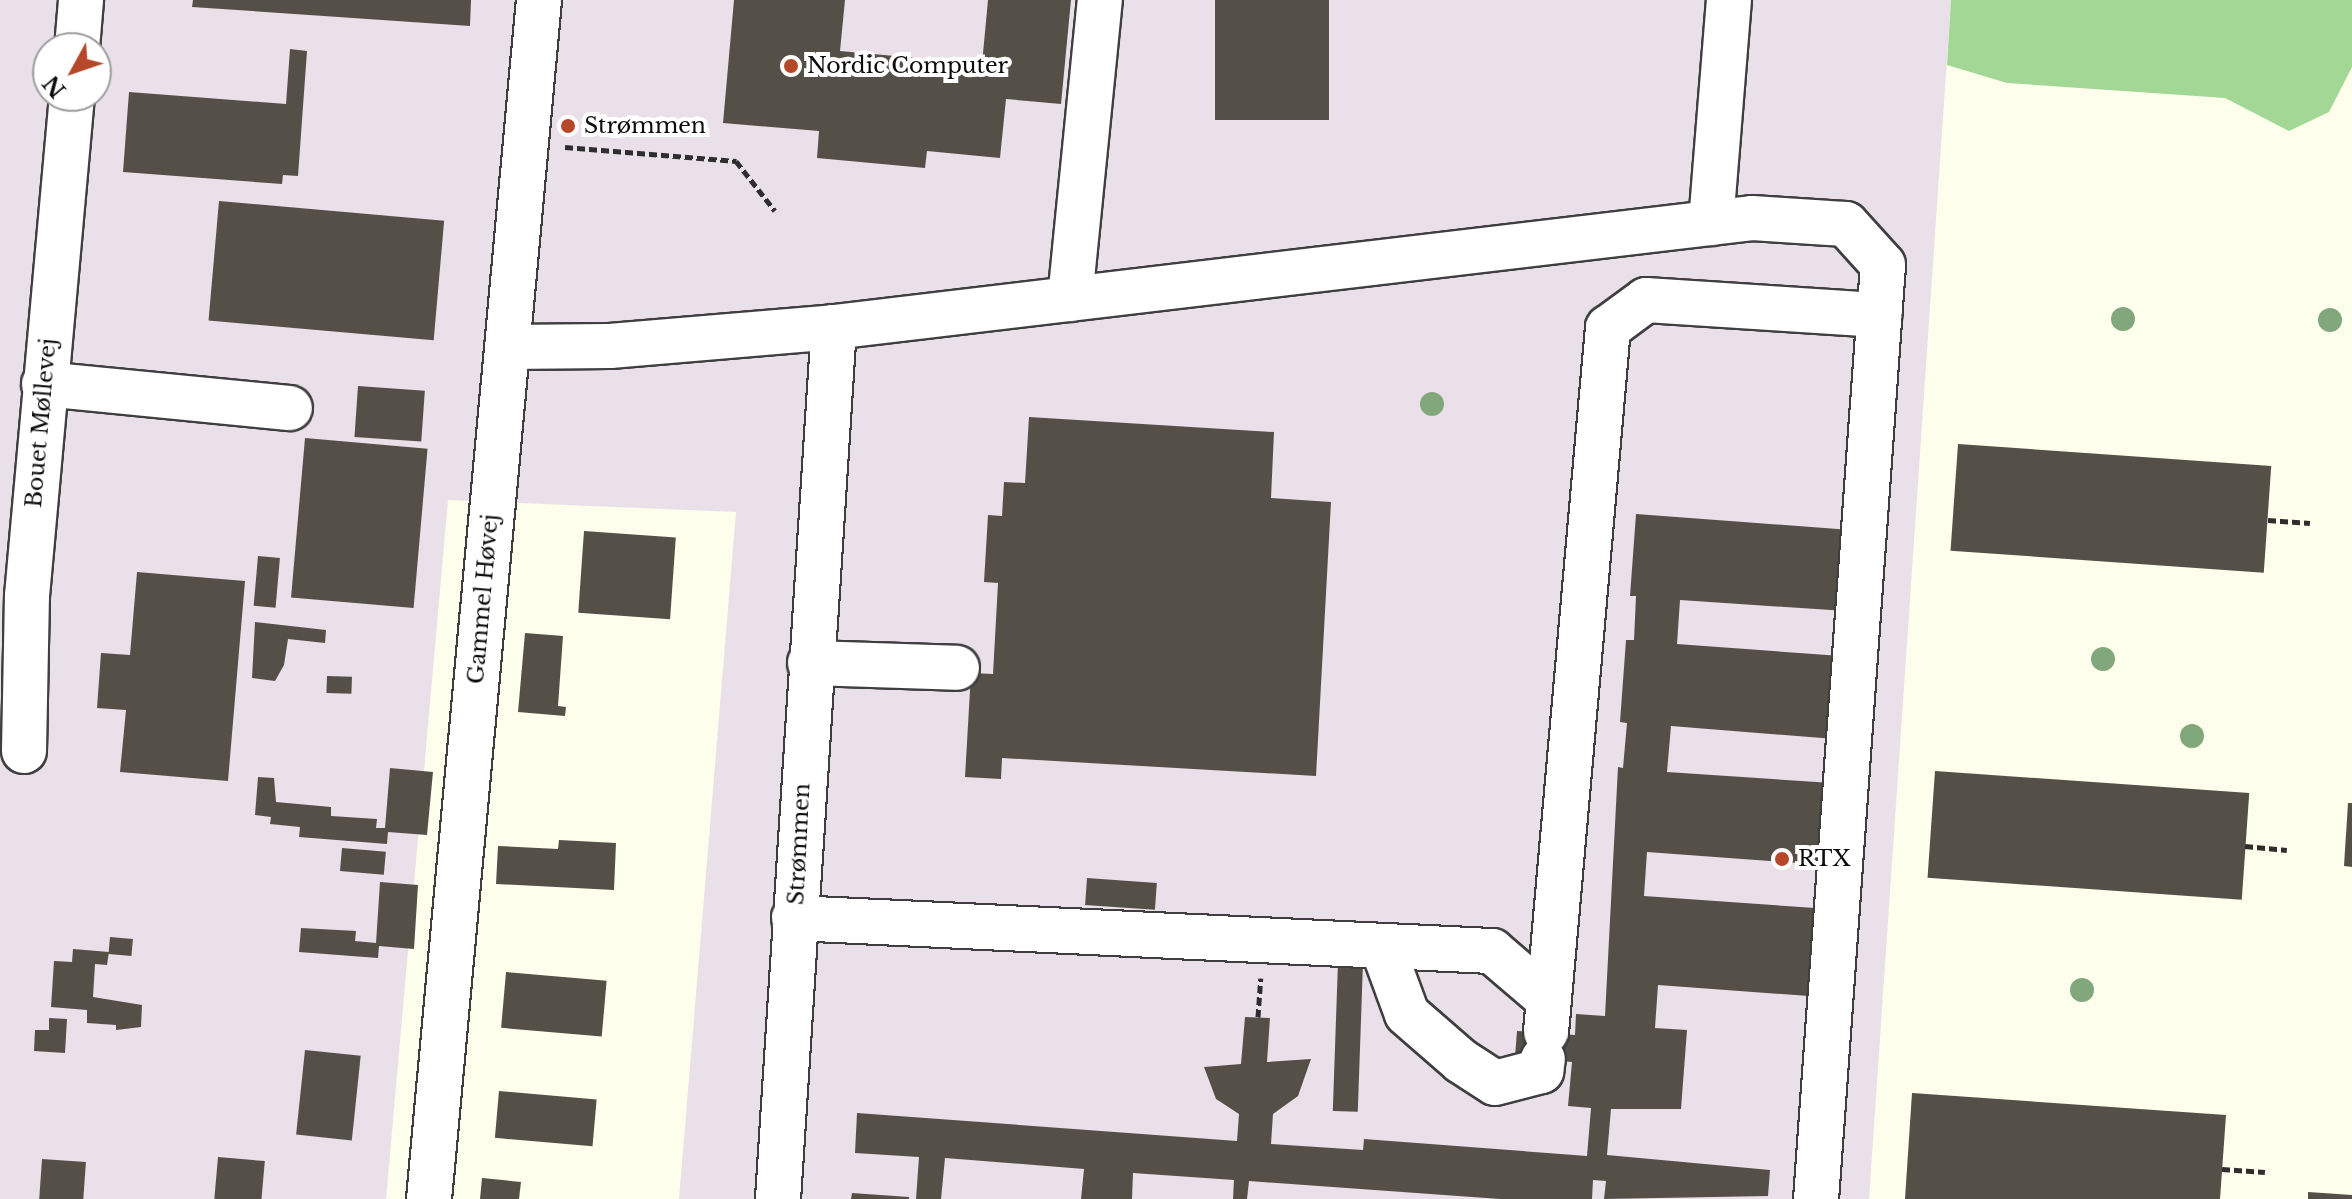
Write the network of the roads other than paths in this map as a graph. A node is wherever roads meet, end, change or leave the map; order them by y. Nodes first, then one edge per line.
1 (81, 0) edge
2 (539, 0) edge
3 (1100, 0) edge
4 (1729, 0) edge
5 (78, 32) edge
6 (70, 112) edge
7 (1711, 223) junction
8 (1070, 299) junction
9 (1880, 315) junction
10 (834, 327) junction
11 (507, 347) junction
12 (44, 384) junction
13 (290, 408) dead end
14 (810, 663) junction
15 (957, 668) dead end
16 (24, 751) dead end
17 (794, 918) junction
18 (1382, 946) junction
19 (1546, 1030) junction
20 (429, 1199) edge
21 (778, 1199) edge
22 (1816, 1199) edge

1 - 5 street
2 - 11 street, Gammel Høvej
3 - 8 street
4 - 7 street
6 - 12 street, Bouet Møllevej
7 - 8 street
7 - 9 street
8 - 10 street
9 - 19 street
9 - 22 street
10 - 11 street
10 - 14 street, Strømmen
11 - 20 street, Gammel Høvej
12 - 13 street
12 - 16 street, Bouet Møllevej
14 - 15 street
14 - 17 street, Strømmen
17 - 18 street, Strømmen
17 - 21 street
18 - 19 street, Strømmen
18 - 19 street

